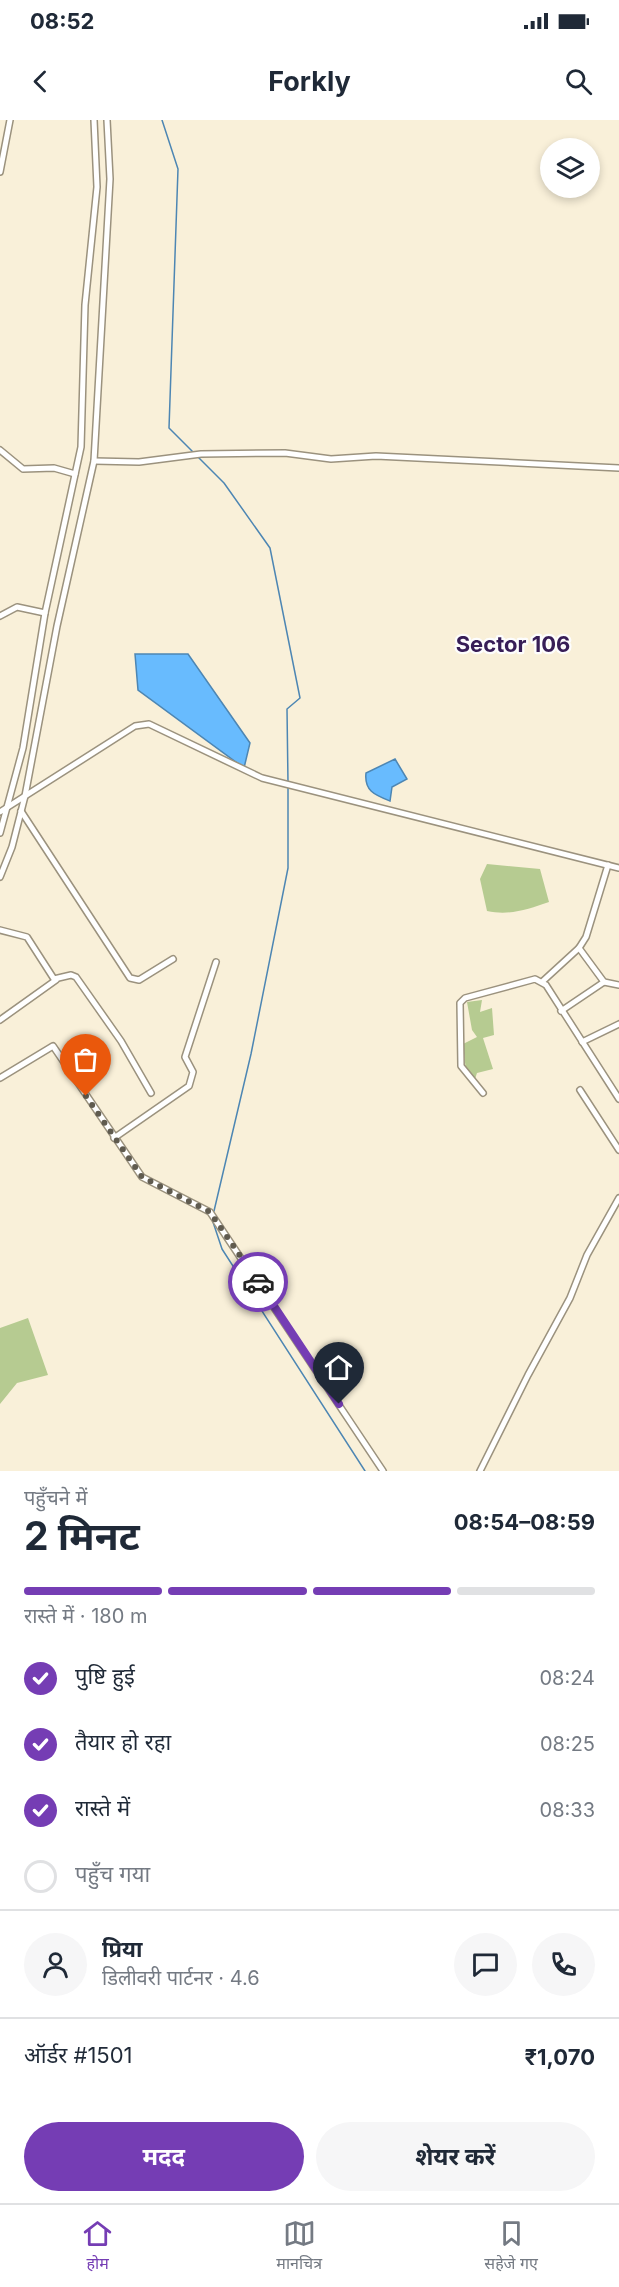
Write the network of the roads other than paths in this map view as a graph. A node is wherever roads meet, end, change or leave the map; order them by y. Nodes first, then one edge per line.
1 (10, 120) edge
2 (94, 120) edge
3 (107, 120) edge
4 (0, 172) edge
5 (0, 450) edge
6 (94, 461) junction
7 (619, 468) edge
8 (75, 474) junction
9 (45, 613) junction
10 (0, 616) edge
11 (25, 796) junction
12 (8, 807) junction
13 (0, 812) edge
14 (21, 812) junction
15 (0, 833) edge
16 (608, 865) junction
17 (619, 868) edge
18 (0, 877) edge
19 (0, 930) edge
20 (579, 948) junction
21 (173, 959) dead end
22 (216, 962) dead end
23 (56, 980) junction
24 (543, 981) junction
25 (604, 981) junction
26 (619, 985) edge
27 (561, 1011) junction
28 (0, 1020) edge
29 (619, 1024) edge
30 (582, 1042) junction
31 (0, 1078) edge
32 (580, 1090) dead end
33 (151, 1093) dead end
34 (483, 1093) dead end
35 (619, 1099) edge
36 (114, 1138) junction
37 (619, 1150) edge
38 (619, 1198) edge
39 (383, 1471) edge
40 (480, 1471) edge

1 - 4 street
2 - 8 street
3 - 6 street
5 - 8 street
6 - 7 street
6 - 11 street
8 - 9 street
9 - 10 street
9 - 12 street
11 - 12 street
11 - 14 street
11 - 16 street
12 - 13 street
12 - 15 street
14 - 18 street
14 - 21 street
16 - 17 street
16 - 20 street
19 - 23 street
20 - 24 street
20 - 25 street
22 - 36 street
23 - 28 street
23 - 33 street
24 - 27 street
24 - 34 street
25 - 26 street
25 - 27 street
27 - 30 street
29 - 30 street
30 - 35 street
31 - 36 street
32 - 37 street
36 - 39 street
38 - 40 street

